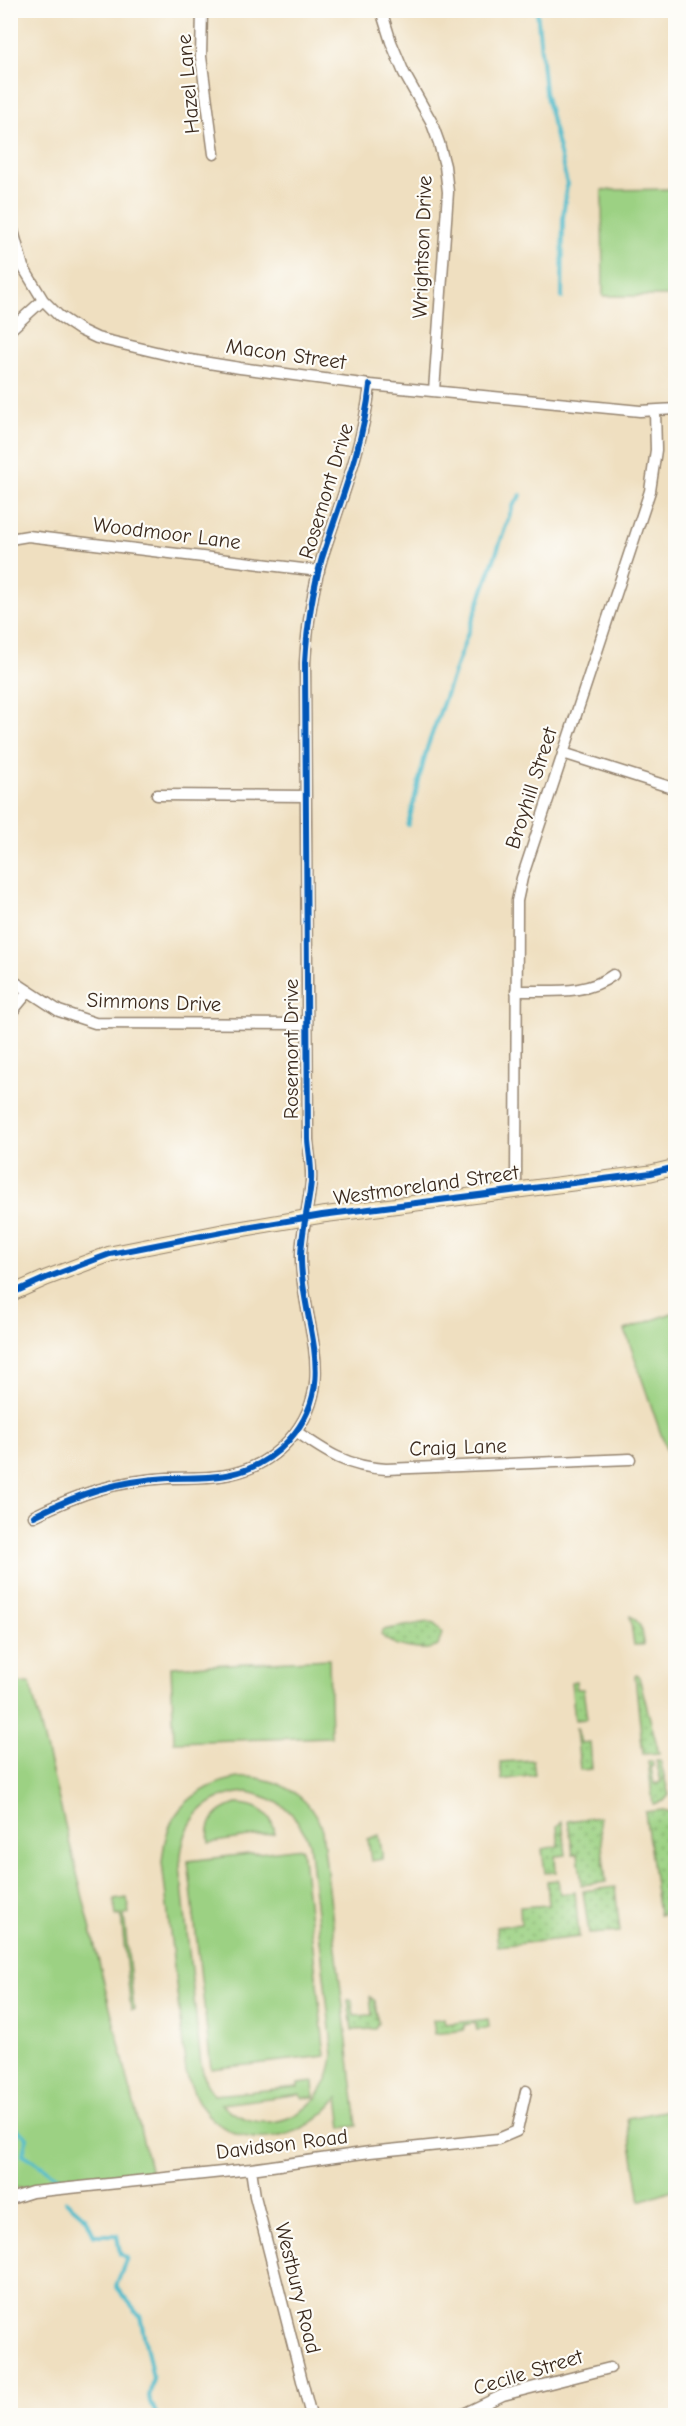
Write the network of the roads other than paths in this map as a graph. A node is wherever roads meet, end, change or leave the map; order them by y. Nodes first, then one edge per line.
1 (202, 10) edge
2 (381, 10) edge
3 (214, 154) dead end
4 (10, 169) edge
5 (43, 300) junction
6 (10, 330) edge
7 (370, 385) junction
8 (434, 391) junction
9 (675, 409) edge
10 (655, 411) junction
11 (10, 539) edge
12 (319, 571) junction
13 (563, 753) junction
14 (675, 789) edge
15 (157, 795) dead end
16 (305, 796) junction
17 (613, 975) dead end
18 (10, 979) edge
19 (29, 991) junction
20 (516, 991) junction
21 (10, 1014) edge
22 (307, 1024) junction
23 (675, 1167) edge
24 (516, 1189) junction
25 (306, 1218) junction
26 (10, 1294) edge
27 (297, 1432) junction
28 (630, 1459) dead end
29 (34, 1516) dead end
30 (526, 2091) dead end
31 (251, 2169) junction
32 (10, 2199) edge
33 (610, 2368) dead end
34 (310, 2415) edge
35 (459, 2415) edge

1 - 3 street, Hazel Lane
2 - 8 street, Wrightson Drive
4 - 5 street, Macon Street
5 - 6 street
5 - 7 street, Macon Street
7 - 8 street, Macon Street
7 - 12 street, Rosemont Drive
8 - 10 street, Macon Street
9 - 10 street, Macon Street
10 - 13 street, Broyhill Street
11 - 12 street, Woodmoor Lane
12 - 16 street, Rosemont Drive
13 - 14 street
13 - 20 street, Broyhill Street
15 - 16 street
16 - 22 street, Rosemont Drive
17 - 20 street
18 - 19 street, Simmons Drive
19 - 21 street
19 - 22 street, Simmons Drive
20 - 24 street, Broyhill Street
22 - 25 street, Rosemont Drive
23 - 24 main road, Westmoreland Street
24 - 25 main road, Westmoreland Street
25 - 26 main road, Westmoreland Street
25 - 27 street, Rosemont Drive
27 - 28 street, Craig Lane
27 - 29 street, Rosemont Drive
30 - 31 street, Davidson Road
31 - 32 street, Davidson Road
31 - 34 street, Westbury Road
33 - 35 street, Cecile Street

